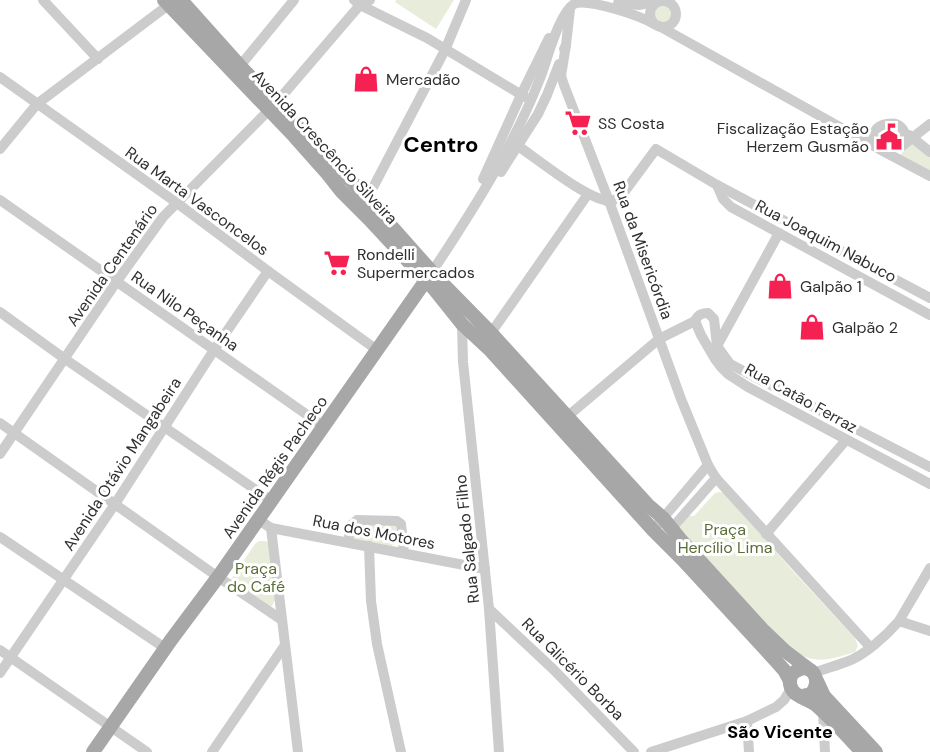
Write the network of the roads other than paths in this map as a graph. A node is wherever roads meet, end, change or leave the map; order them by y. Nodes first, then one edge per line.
1 (42, 0) edge
2 (294, 0) edge
3 (466, 0) edge
4 (607, 0) edge
5 (172, 1) edge
6 (361, 2) edge
7 (659, 2) junction
8 (570, 3) edge
9 (656, 25) junction
10 (566, 45) junction
11 (445, 50) junction
12 (98, 58) junction
13 (240, 66) junction
14 (0, 77) edge
15 (521, 95) junction
16 (37, 104) junction
17 (541, 106) junction
18 (273, 107) junction
19 (930, 124) edge
20 (901, 128) junction
21 (913, 137) junction
22 (516, 142) junction
23 (902, 146) junction
24 (0, 149) edge
25 (881, 150) junction
26 (930, 152) edge
27 (930, 176) edge
28 (717, 185) junction
29 (588, 194) junction
30 (0, 200) edge
31 (609, 201) junction
32 (177, 203) junction
33 (363, 204) junction
34 (461, 228) junction
35 (779, 233) junction
36 (268, 272) junction
37 (429, 276) junction
38 (117, 281) junction
39 (930, 298) edge
40 (0, 312) edge
41 (930, 315) edge
42 (695, 321) junction
43 (462, 324) junction
44 (487, 338) junction
45 (659, 339) junction
46 (717, 346) junction
47 (214, 350) junction
48 (376, 350) junction
49 (65, 359) junction
50 (568, 416) junction
51 (0, 423) edge
52 (323, 426) junction
53 (165, 428) junction
54 (14, 433) junction
55 (846, 440) junction
56 (0, 454) edge
57 (708, 465) junction
58 (930, 467) edge
59 (716, 478) junction
60 (930, 484) edge
61 (272, 501) junction
62 (115, 504) junction
63 (259, 520) junction
64 (667, 523) junction
65 (271, 528) junction
66 (653, 530) junction
67 (766, 534) junction
68 (0, 537) edge
69 (348, 542) junction
70 (369, 546) junction
71 (404, 553) junction
72 (930, 568) edge
73 (485, 569) junction
74 (218, 577) junction
75 (63, 580) junction
76 (489, 609) junction
77 (282, 620) junction
78 (899, 621) junction
79 (930, 631) edge
80 (285, 645) junction
81 (870, 647) junction
82 (165, 648) junction
83 (0, 650) edge
84 (10, 657) junction
85 (0, 673) edge
86 (814, 675) junction
87 (794, 689) junction
88 (824, 712) junction
89 (747, 721) junction
90 (111, 727) junction
91 (93, 752) edge
92 (147, 752) edge
93 (212, 752) edge
94 (298, 752) edge
95 (401, 752) edge
96 (499, 752) edge
97 (634, 752) edge
98 (651, 752) edge
99 (749, 752) edge
100 (825, 752) edge
101 (862, 752) edge
102 (876, 752) edge

1 - 12 street
2 - 13 street
3 - 11 street
4 - 7 street
5 - 12 street
5 - 13 main road, Avenida Crescêncio Silveira
5 - 18 main road, Avenida Crescêncio Silveira
6 - 11 street
6 - 18 street, Avenida Centenário
7 - 9 street
7 - 9 street
8 - 9 street
8 - 10 street
8 - 15 street, Avenida Régis Pacheco
8 - 22 street
9 - 25 street
10 - 17 street, Avenida Régis Pacheco
10 - 31 street, Rua da Misericórdia
11 - 15 street
11 - 33 street
12 - 16 street
13 - 18 main road, Avenida Crescêncio Silveira
14 - 16 street, Rua Marta Vasconcelos
15 - 17 street
15 - 34 street, Avenida Régis Pacheco
16 - 24 street
16 - 32 street, Rua Marta Vasconcelos
17 - 22 street, Avenida Régis Pacheco
18 - 32 street, Avenida Centenário
18 - 33 main road, Avenida Crescêncio Silveira
19 - 21 street
20 - 21 street
20 - 23 street
20 - 25 street
21 - 23 street
21 - 26 street
22 - 29 street
22 - 34 street, Avenida Régis Pacheco
23 - 25 street
25 - 27 street
28 - 31 street, Rua Joaquim Nabuco
28 - 35 street, Rua Joaquim Nabuco
28 - 39 street, Rua Joaquim Nabuco
29 - 31 street
29 - 44 street
30 - 38 street, Rua Nilo Peçanha
31 - 45 street, Rua da Misericórdia
32 - 36 street, Rua Marta Vasconcelos
32 - 38 street, Avenida Centenário
33 - 37 main road, Avenida Crescêncio Silveira
34 - 37 street, Avenida Régis Pacheco
35 - 41 street, Rua Joaquim Nabuco
35 - 46 street
36 - 47 street, Avenida Otávio Mangabeira
36 - 48 street, Rua Marta Vasconcelos
37 - 43 main road, Avenida Crescêncio Silveira
37 - 44 main road, Avenida Crescêncio Silveira
37 - 48 main road, Avenida Régis Pacheco
38 - 47 street, Rua Nilo Peçanha
38 - 49 street, Avenida Centenário
40 - 49 street
42 - 45 street
42 - 46 street
42 - 55 street, Rua Catão Ferraz
43 - 44 main road, Avenida Crescêncio Silveira
43 - 73 street, Rua Salgado Filho
44 - 50 main road, Avenida Crescêncio Silveira
44 - 66 main road, Avenida Crescêncio Silveira
45 - 50 street
45 - 57 street, Rua da Misericórdia
46 - 58 street, Rua Catão Ferraz
47 - 52 street, Rua Nilo Peçanha
47 - 53 street, Avenida Otávio Mangabeira
48 - 52 main road, Avenida Régis Pacheco
49 - 53 street
49 - 54 street, Avenida Centenário
50 - 64 main road, Avenida Crescêncio Silveira
51 - 54 street
52 - 61 main road, Avenida Régis Pacheco
53 - 61 street
53 - 62 street, Avenida Otávio Mangabeira
54 - 56 street, Avenida Centenário
54 - 62 street
55 - 60 street, Rua Catão Ferraz
55 - 67 street
57 - 59 street
57 - 64 street
59 - 64 street
59 - 67 street
61 - 63 main road, Avenida Régis Pacheco
62 - 74 street
62 - 75 street, Avenida Otávio Mangabeira
63 - 65 street, Rua dos Motores
63 - 74 main road, Avenida Régis Pacheco
64 - 66 street
64 - 86 main road
65 - 69 street, Rua dos Motores
65 - 77 street
66 - 87 main road
67 - 81 street
68 - 75 street
69 - 70 street, Rua dos Motores
69 - 71 street
70 - 71 street, Rua dos Motores
70 - 95 street
71 - 73 street, Rua dos Motores
72 - 78 street
73 - 76 street, Rua Salgado Filho
74 - 77 street
74 - 82 main road, Avenida Régis Pacheco
75 - 82 street
75 - 84 street, Avenida Otávio Mangabeira
76 - 96 street, Rua Salgado Filho
76 - 97 street, Rua Glicério Borba
77 - 80 street
78 - 79 street
78 - 81 street
80 - 93 street
80 - 94 street
81 - 86 street
82 - 90 main road, Avenida Régis Pacheco
83 - 84 street
84 - 85 street, Avenida Otávio Mangabeira
84 - 90 street
86 - 87 main road
86 - 87 main road
86 - 102 main road
87 - 88 main road
87 - 89 street
88 - 100 street
88 - 101 main road
89 - 98 street
89 - 99 street
90 - 91 main road, Avenida Régis Pacheco
90 - 92 street

